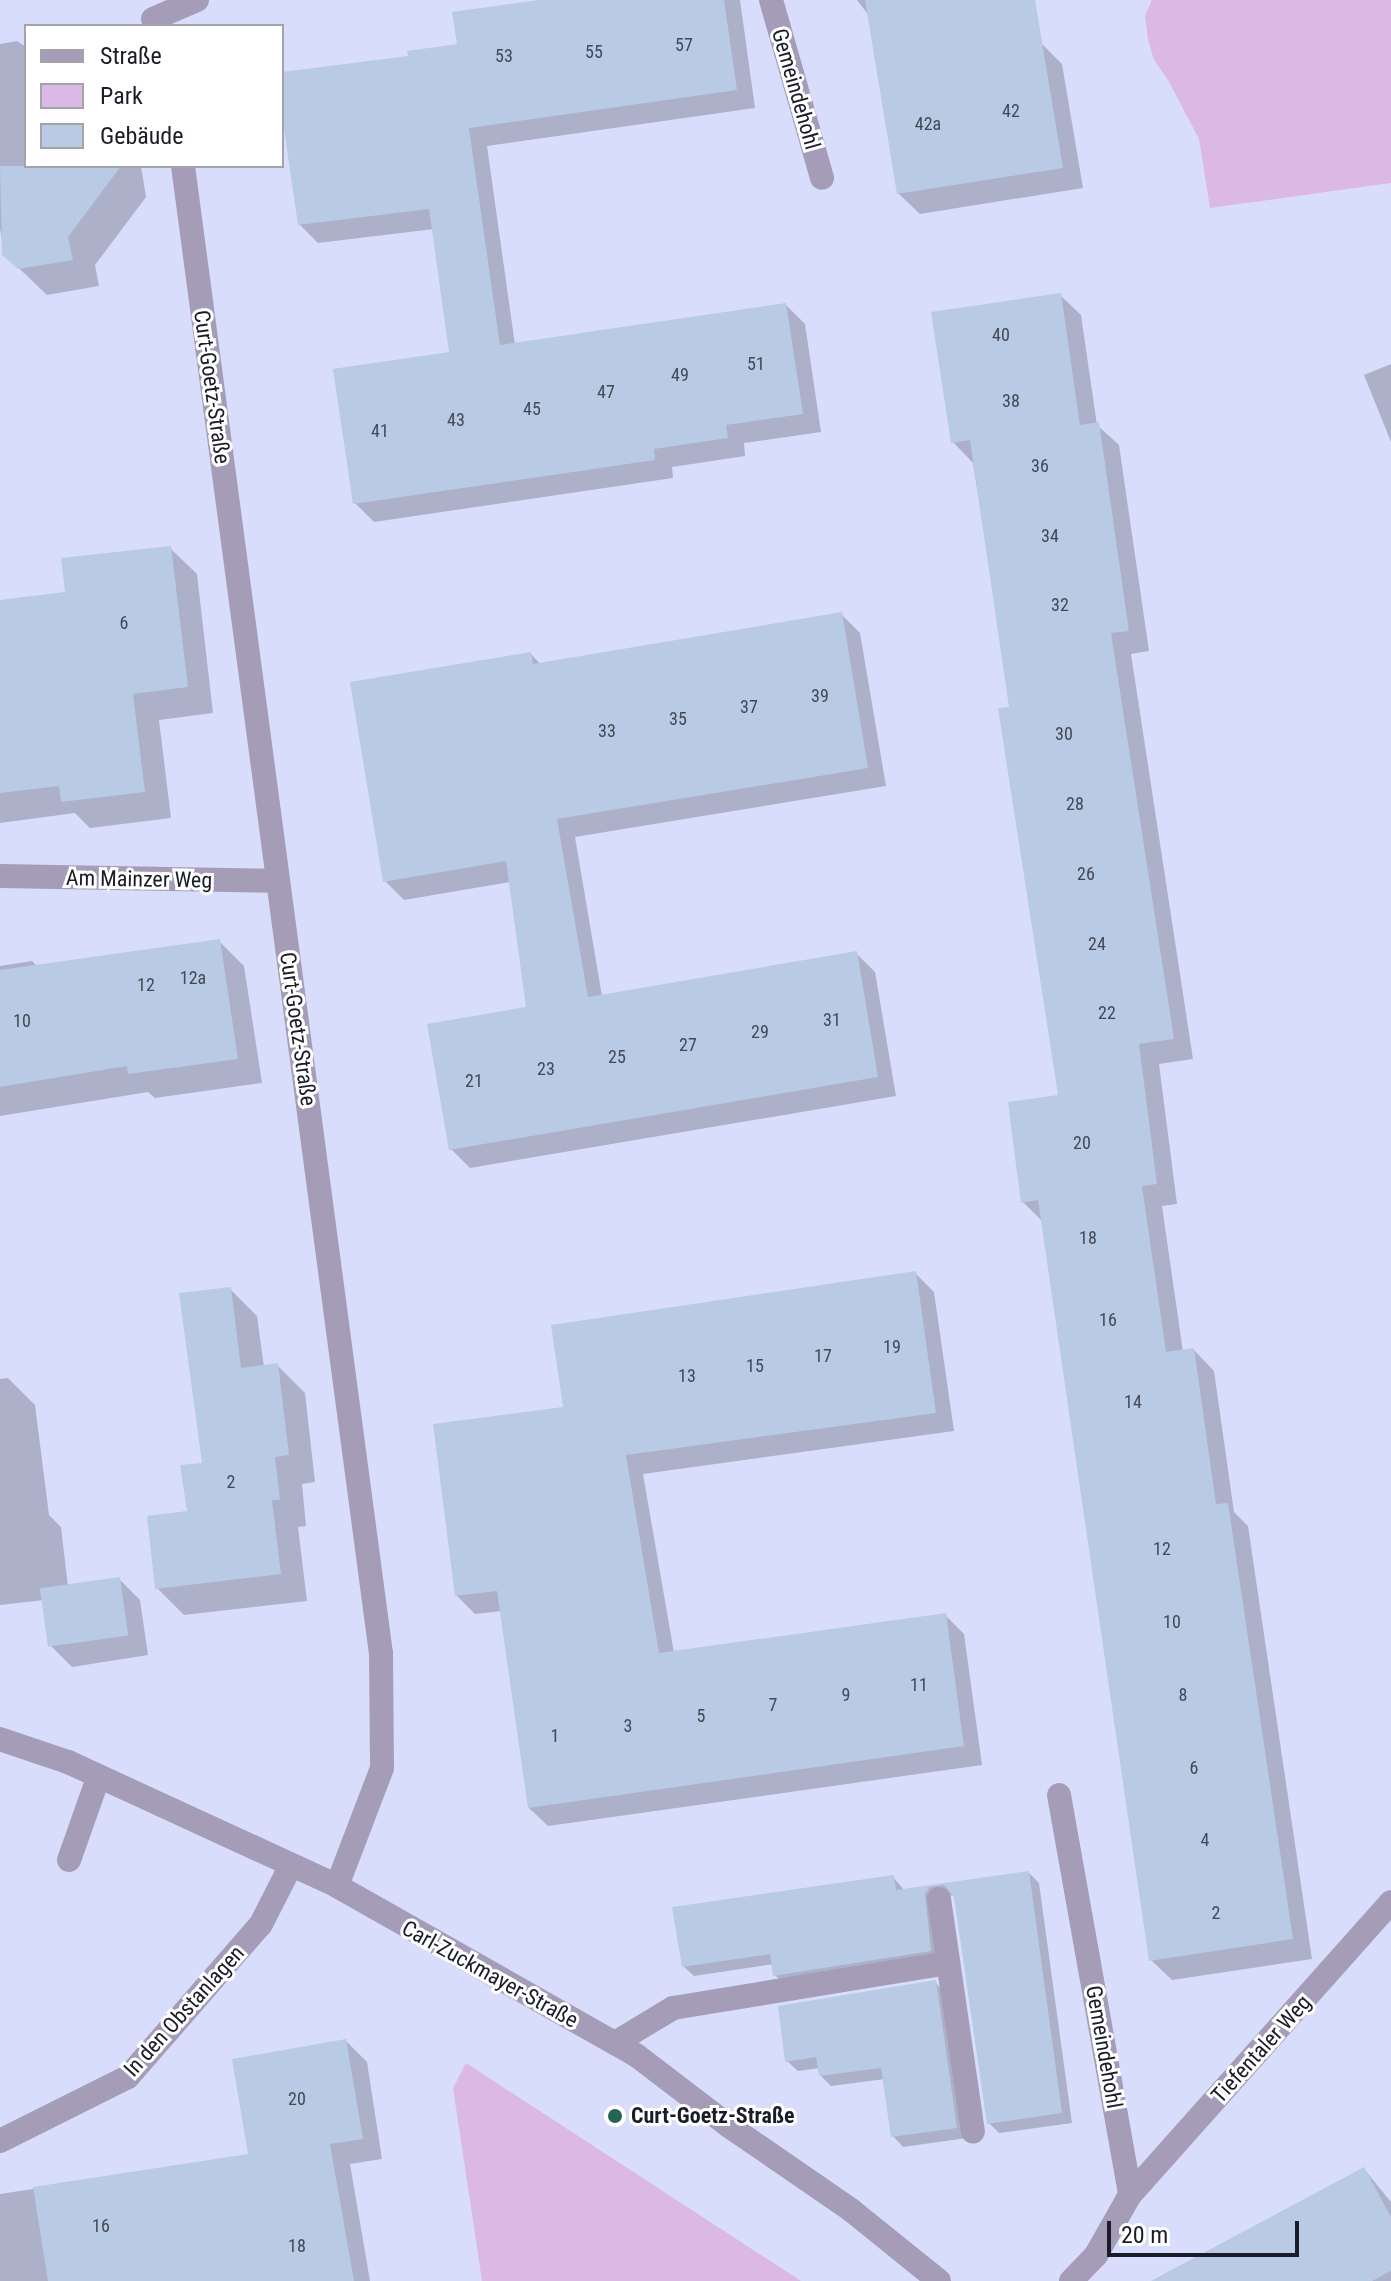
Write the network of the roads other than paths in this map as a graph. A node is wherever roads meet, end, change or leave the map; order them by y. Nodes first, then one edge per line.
1 (197, 0) edge
2 (771, 0) edge
3 (149, 15) edge
4 (183, 168) edge
5 (822, 178) dead end
6 (0, 876) edge
7 (277, 881) junction
8 (0, 1739) edge
9 (98, 1778) junction
10 (1059, 1795) dead end
11 (69, 1860) dead end
12 (291, 1865) junction
13 (337, 1886) junction
14 (939, 1899) dead end
15 (1391, 1902) edge
16 (948, 1963) junction
17 (615, 2043) junction
18 (973, 2132) dead end
19 (0, 2141) edge
20 (1130, 2195) junction
21 (939, 2281) edge
22 (1071, 2281) edge

1 - 3 street
2 - 5 street, Gemeindehohl
4 - 7 street, Curt-Goetz-Straße
6 - 7 street, Am Mainzer Weg
7 - 13 street, Curt-Goetz-Straße
8 - 9 street, Carl-Zuckmayer-Straße
9 - 11 street
9 - 12 street, Carl-Zuckmayer-Straße
10 - 20 street, Gemeindehohl
12 - 13 street, Carl-Zuckmayer-Straße
12 - 19 street, In den Obstanlagen
13 - 17 street, Carl-Zuckmayer-Straße
14 - 16 street
15 - 20 street, Tiefentaler Weg
16 - 17 street
16 - 18 street
17 - 21 street, Carl-Zuckmayer-Straße
20 - 22 street

